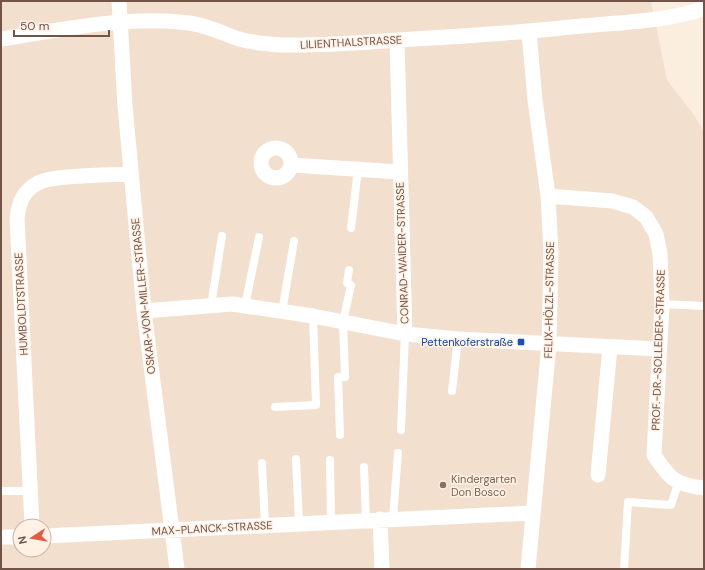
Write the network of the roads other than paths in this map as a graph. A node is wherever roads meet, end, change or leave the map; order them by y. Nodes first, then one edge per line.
1 (119, 1) edge
2 (704, 8) edge
3 (119, 22) junction
4 (528, 32) junction
5 (1, 39) edge
6 (397, 40) junction
7 (291, 165) dead end
8 (358, 170) junction
9 (400, 172) junction
10 (130, 174) junction
11 (548, 196) junction
12 (351, 228) dead end
13 (222, 236) dead end
14 (259, 237) dead end
15 (294, 241) dead end
16 (349, 270) dead end
17 (662, 304) junction
18 (211, 306) junction
19 (246, 306) junction
20 (704, 306) edge
21 (144, 311) junction
22 (282, 312) junction
23 (313, 316) junction
24 (343, 322) junction
25 (405, 334) junction
26 (458, 339) junction
27 (549, 344) junction
28 (610, 347) junction
29 (659, 349) junction
30 (452, 391) dead end
31 (275, 407) dead end
32 (401, 430) dead end
33 (340, 435) dead end
34 (398, 453) dead end
35 (296, 459) dead end
36 (330, 460) dead end
37 (262, 462) dead end
38 (364, 467) dead end
39 (598, 475) dead end
40 (678, 481) junction
41 (704, 488) edge
42 (1, 491) edge
43 (30, 491) junction
44 (533, 513) junction
45 (32, 518) edge
46 (380, 519) junction
47 (331, 522) junction
48 (299, 523) junction
49 (265, 525) junction
50 (171, 530) junction
51 (52, 536) edge
52 (1, 537) edge
53 (12, 537) edge
54 (177, 569) edge
55 (382, 569) edge
56 (528, 569) edge
57 (624, 569) edge

1 - 3 street, OSKAR-VON-MILLER-STRASSE
2 - 4 street, LILIENTHALSTRASSE
3 - 5 street, LILIENTHALSTRASSE
3 - 6 street, LILIENTHALSTRASSE
3 - 10 street, OSKAR-VON-MILLER-STRASSE
4 - 6 street, LILIENTHALSTRASSE
4 - 11 street, FELIX-HÖLZL-STRASSE
6 - 9 street, CONRAD-WAIDER-STRASSE
7 - 8 street, CONRAD-WAIDER-STRASSE
8 - 9 street, CONRAD-WAIDER-STRASSE
8 - 12 lane
9 - 25 street, CONRAD-WAIDER-STRASSE
10 - 21 street, OSKAR-VON-MILLER-STRASSE
10 - 43 street, HUMBOLDTSTRASSE
11 - 17 street, PROF.-DR.-SOLLEDER-STRASSE
11 - 27 street, FELIX-HÖLZL-STRASSE
13 - 18 lane
14 - 19 lane
15 - 22 lane
16 - 24 lane
17 - 20 lane
17 - 29 street, PROF.-DR.-SOLLEDER-STRASSE
18 - 19 street
18 - 21 street
19 - 22 street
21 - 50 street, OSKAR-VON-MILLER-STRASSE
22 - 23 street
23 - 24 street
23 - 31 lane
24 - 25 street
24 - 33 lane
25 - 26 street
25 - 32 lane
26 - 27 street
26 - 30 lane
27 - 28 street
27 - 44 street, FELIX-HÖLZL-STRASSE
28 - 29 street
28 - 39 street
29 - 40 street, PROF.-DR.-SOLLEDER-STRASSE
34 - 46 lane
35 - 48 lane
36 - 47 lane
37 - 49 lane
38 - 46 lane
40 - 41 street, PROF.-DR.-SOLLEDER-STRASSE
40 - 57 lane
42 - 43 lane
43 - 45 street, HUMBOLDTSTRASSE
44 - 46 street, MAX-PLANCK-STRASSE
44 - 56 street, FELIX-HÖLZL-STRASSE
46 - 47 street, MAX-PLANCK-STRASSE
46 - 55 street
47 - 48 street, MAX-PLANCK-STRASSE
48 - 49 street, MAX-PLANCK-STRASSE
49 - 50 street, MAX-PLANCK-STRASSE
50 - 51 street, MAX-PLANCK-STRASSE
50 - 54 street, OSKAR-VON-MILLER-STRASSE
52 - 53 street

